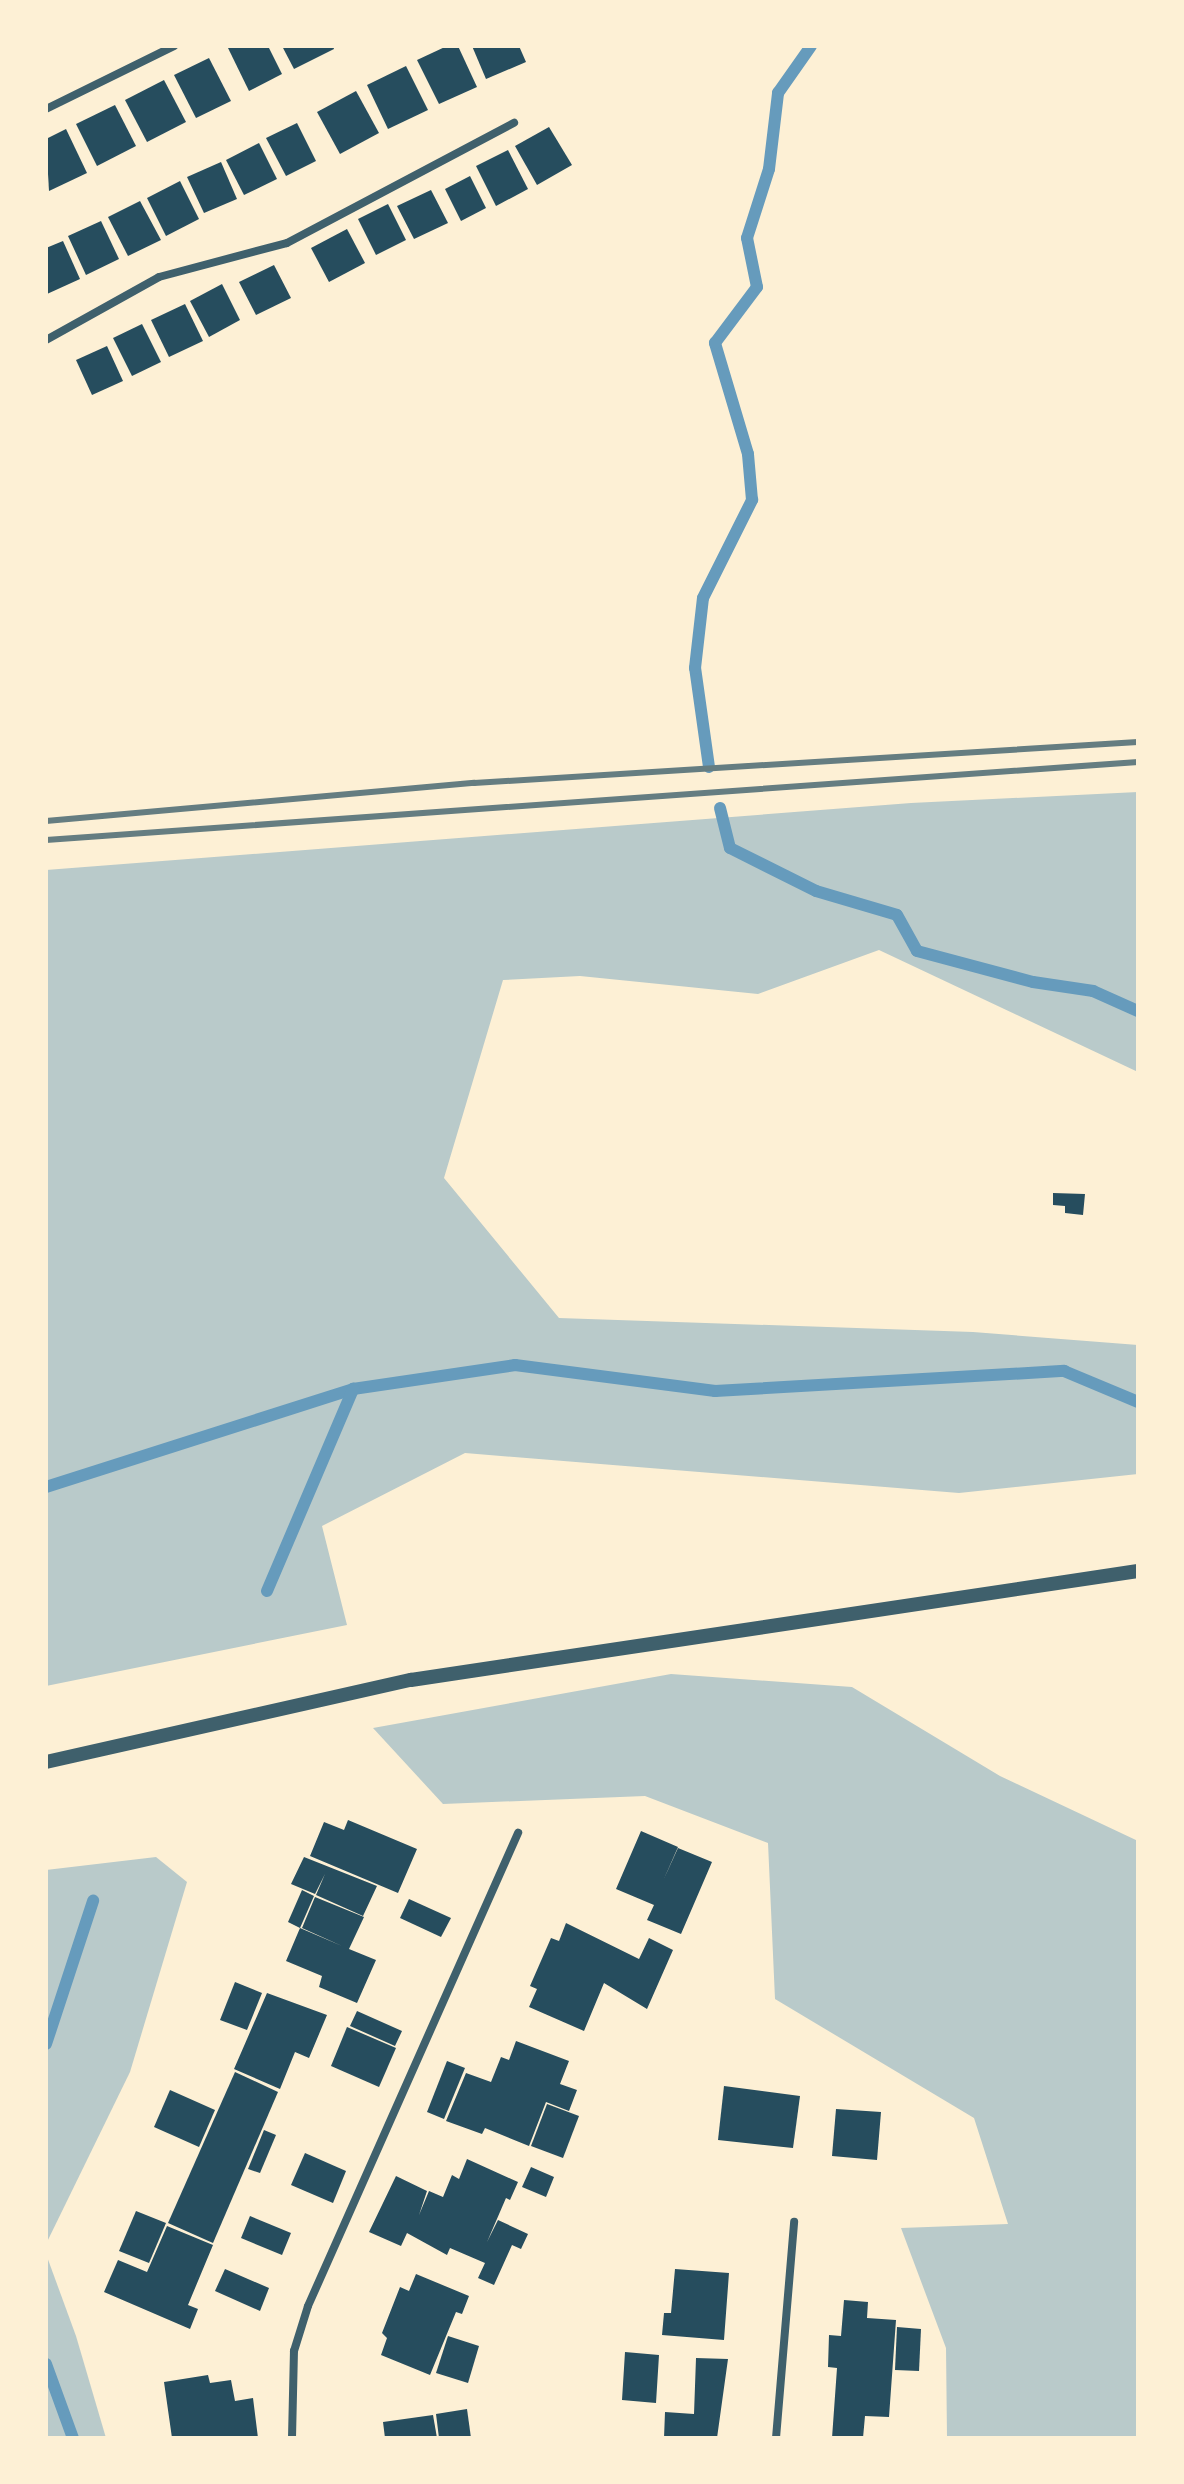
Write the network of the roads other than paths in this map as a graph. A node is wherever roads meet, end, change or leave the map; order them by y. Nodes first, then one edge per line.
1 (174, 46) edge
2 (46, 109) edge
3 (514, 123) dead end
4 (46, 340) edge
5 (1138, 1571) edge
6 (46, 1762) edge
7 (518, 1833) dead end
8 (794, 2222) dead end
9 (292, 2438) edge
10 (776, 2438) edge

1 - 2 street
3 - 4 street
5 - 6 street
7 - 9 street
8 - 10 street

